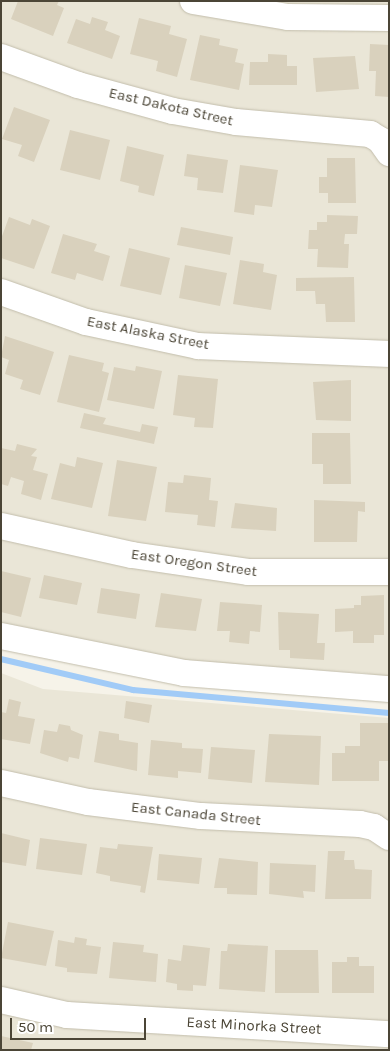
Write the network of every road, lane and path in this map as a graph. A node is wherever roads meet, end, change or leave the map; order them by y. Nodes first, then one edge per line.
1 (193, 1) edge
2 (389, 18) edge
3 (1, 57) edge
4 (383, 141) edge
5 (1, 292) edge
6 (389, 354) edge
7 (1, 526) edge
8 (389, 572) edge
9 (1, 636) edge
10 (389, 689) edge
11 (1, 783) edge
12 (389, 837) edge
13 (1, 1000) edge
14 (389, 1034) edge

1 - 2 street
3 - 4 street, East Dakota Street
5 - 6 street, East Alaska Street
7 - 8 street, East Oregon Street
9 - 10 street
11 - 12 street, East Canada Street
13 - 14 street, East Minorka Street

